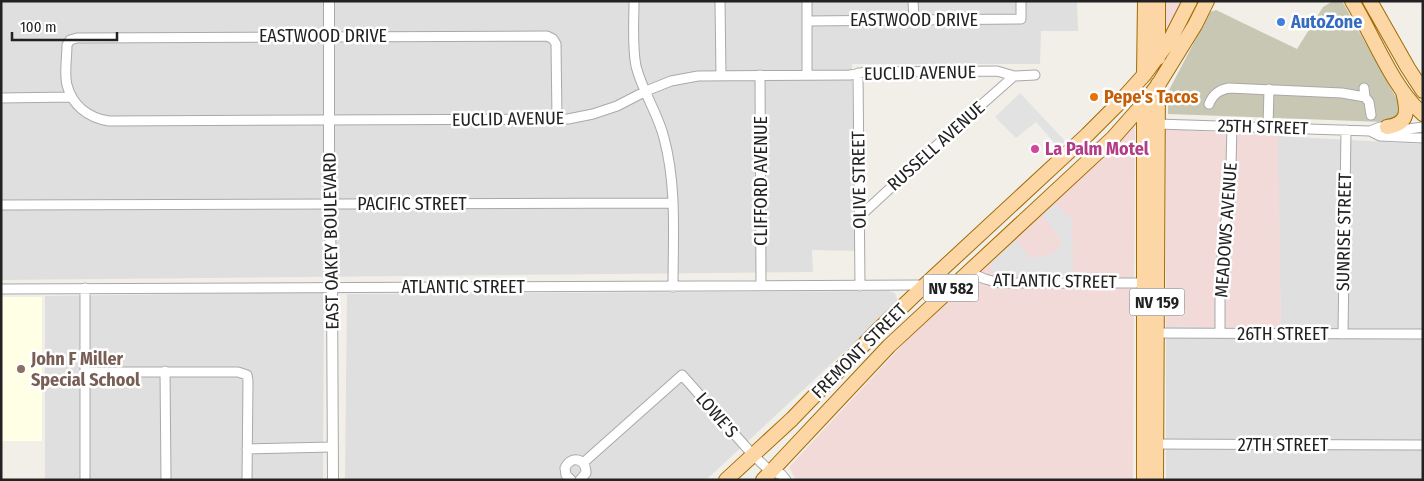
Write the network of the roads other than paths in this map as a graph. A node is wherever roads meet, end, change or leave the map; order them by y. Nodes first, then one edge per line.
1 (329, 1) edge
2 (634, 1) edge
3 (720, 1) edge
4 (807, 1) edge
5 (914, 1) edge
6 (1021, 1) edge
7 (1144, 1) edge
8 (1158, 1) edge
9 (1190, 1) edge
10 (1207, 1) edge
11 (1352, 1) edge
12 (1363, 1) edge
13 (1370, 1) edge
14 (914, 20) junction
15 (807, 21) junction
16 (329, 36) junction
17 (1390, 36) junction
18 (1158, 56) junction
19 (858, 74) junction
20 (807, 75) junction
21 (1144, 75) junction
22 (721, 76) junction
23 (760, 76) junction
24 (1014, 76) junction
25 (1035, 76) dead end
26 (1158, 85) junction
27 (1401, 87) junction
28 (1269, 89) junction
29 (646, 91) junction
30 (1423, 91) edge
31 (72, 97) junction
32 (1, 98) edge
33 (1144, 103) junction
34 (1209, 104) dead end
35 (1423, 114) edge
36 (1371, 115) dead end
37 (557, 119) junction
38 (329, 120) junction
39 (1157, 124) junction
40 (1232, 126) junction
41 (1268, 127) junction
42 (1387, 127) junction
43 (1423, 127) edge
44 (1346, 130) junction
45 (1370, 131) junction
46 (1113, 138) junction
47 (1423, 138) edge
48 (1144, 140) junction
49 (673, 203) junction
50 (329, 204) junction
51 (1, 205) edge
52 (859, 217) junction
53 (968, 272) junction
54 (1144, 283) junction
55 (924, 285) junction
56 (761, 286) junction
57 (860, 286) junction
58 (332, 287) junction
59 (673, 287) junction
60 (85, 288) junction
61 (1, 289) edge
62 (1150, 333) junction
63 (1220, 333) junction
64 (1343, 334) junction
65 (1423, 334) edge
66 (165, 371) junction
67 (85, 372) junction
68 (1150, 444) junction
69 (1423, 445) edge
70 (333, 447) junction
71 (247, 448) junction
72 (753, 455) junction
73 (583, 463) junction
74 (769, 477) edge
75 (84, 480) edge
76 (166, 480) edge
77 (247, 480) edge
78 (333, 480) edge
79 (571, 480) edge
80 (581, 480) edge
81 (726, 480) edge
82 (786, 480) edge
83 (1144, 480) edge
84 (1156, 480) edge

1 - 16 street, EAST OAKEY BOULEVARD
2 - 29 street
3 - 22 street
4 - 15 street
5 - 14 street
6 - 14 street, EASTWOOD DRIVE
7 - 21 main road
8 - 18 main road
9 - 18 main road, FREMONT STREET
10 - 26 main road, FREMONT STREET
11 - 27 main road
12 - 17 main road
13 - 17 main road
14 - 15 street, EASTWOOD DRIVE
15 - 20 street
16 - 31 street, EASTWOOD DRIVE
16 - 37 street, EASTWOOD DRIVE
16 - 38 street, EAST OAKEY BOULEVARD
17 - 30 main road
18 - 21 main road, FREMONT STREET / NV 582
18 - 26 main road
19 - 20 street, EUCLID AVENUE
19 - 24 street, EUCLID AVENUE
19 - 52 street, OLIVE STREET
20 - 23 street, EUCLID AVENUE
21 - 33 main road
21 - 55 main road, FREMONT STREET / NV 582
22 - 23 street, EUCLID AVENUE
22 - 29 street, EUCLID AVENUE
23 - 56 street, CLIFFORD AVENUE
24 - 25 street, EUCLID AVENUE
24 - 52 street, RUSSELL AVENUE
26 - 33 main road, FREMONT STREET / NV 582
26 - 39 main road
27 - 35 main road
27 - 42 main road
28 - 34 street
28 - 36 street
28 - 41 street
29 - 37 street, EUCLID AVENUE
29 - 49 street
31 - 32 street
31 - 38 street, EUCLID AVENUE
33 - 46 main road, FREMONT STREET / NV 582
33 - 48 main road
37 - 38 street, EUCLID AVENUE
38 - 50 street, EAST OAKEY BOULEVARD
39 - 40 street, 25TH STREET
39 - 62 main road, NV 159
40 - 41 street, 25TH STREET
40 - 63 street, MEADOWS AVENUE
41 - 44 street, 25TH STREET
42 - 43 street, 25TH STREET
42 - 45 street, 25TH STREET
44 - 45 street, 25TH STREET
44 - 64 street, SUNRISE STREET
45 - 47 street, 25TH STREET
46 - 48 main road
46 - 53 main road, FREMONT STREET / NV 582
48 - 54 main road, NV 159
49 - 50 street, PACIFIC STREET
49 - 59 street
50 - 51 street, PACIFIC STREET
50 - 58 street, EAST OAKEY BOULEVARD
52 - 57 street, OLIVE STREET
53 - 54 street, ATLANTIC STREET
53 - 74 main road, FREMONT STREET / NV 582
54 - 62 main road, NV 159
55 - 57 street, ATLANTIC STREET
55 - 72 main road, FREMONT STREET / NV 582
56 - 57 street, ATLANTIC STREET
56 - 59 street, ATLANTIC STREET
58 - 59 street, ATLANTIC STREET
58 - 60 street, ATLANTIC STREET
58 - 70 street, EAST OAKEY BOULEVARD
60 - 61 street, ATLANTIC STREET
60 - 67 street
62 - 63 street, 26TH STREET
62 - 68 main road, NV 159
63 - 64 street, 26TH STREET
64 - 65 street, 26TH STREET
66 - 67 street
66 - 71 street
66 - 76 street
67 - 75 street
68 - 69 street, 27TH STREET
68 - 83 main road, NV 159
68 - 84 main road, NV 159
70 - 71 street
70 - 78 street, EAST OAKEY BOULEVARD
71 - 77 street
72 - 73 street, LOWE'S
72 - 74 street
72 - 81 main road, FREMONT STREET / NV 582
73 - 79 street
73 - 80 street
74 - 82 street

